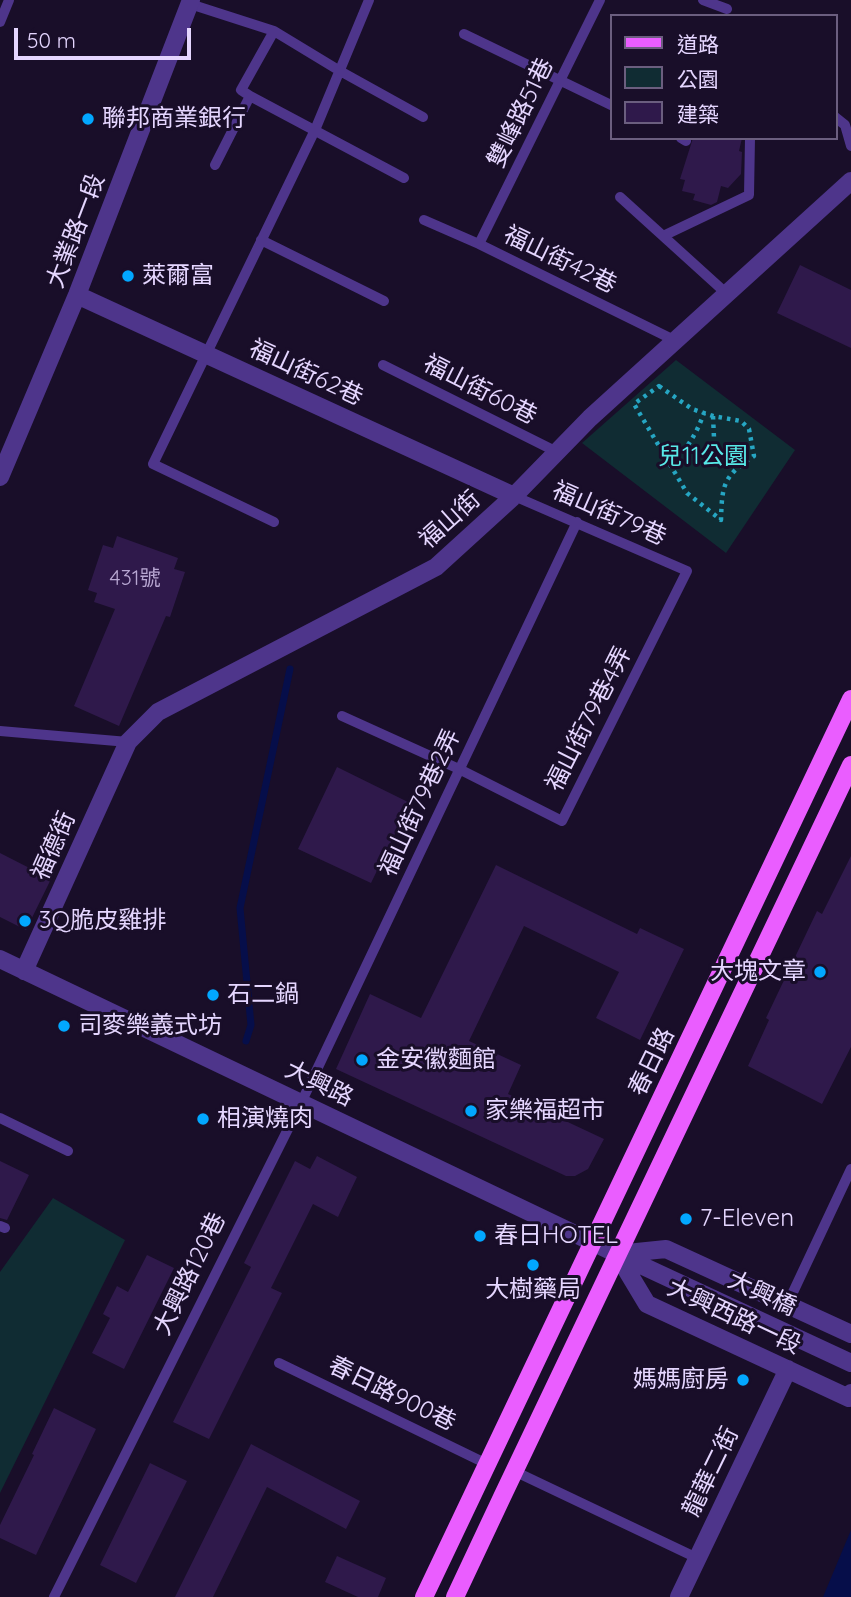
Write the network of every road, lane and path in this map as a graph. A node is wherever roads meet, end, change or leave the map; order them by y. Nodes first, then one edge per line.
1 (9, 0) edge
2 (369, 0) edge
3 (600, 0) edge
4 (703, 0) edge
5 (191, 2) edge
6 (727, 9) dead end
7 (0, 22) edge
8 (274, 31) junction
9 (464, 34) dead end
10 (340, 71) junction
11 (560, 80) junction
12 (250, 96) junction
13 (610, 105) edge
14 (423, 117) dead end
15 (837, 119) edge
16 (315, 130) junction
17 (750, 140) edge
18 (851, 146) edge
19 (215, 164) dead end
20 (404, 178) dead end
21 (851, 181) edge
22 (620, 197) dead end
23 (424, 220) dead end
24 (663, 236) junction
25 (261, 240) junction
26 (479, 244) junction
27 (727, 294) junction
28 (77, 295) junction
29 (384, 302) dead end
30 (676, 341) junction
31 (207, 355) junction
32 (383, 365) dead end
33 (704, 413) junction
34 (713, 416) junction
35 (715, 438) dead end
36 (687, 449) junction
37 (557, 452) junction
38 (697, 454) dead end
39 (671, 464) junction
40 (0, 477) edge
41 (514, 495) junction
42 (274, 522) dead end
43 (577, 522) junction
44 (687, 571) joint
45 (851, 699) edge
46 (342, 716) dead end
47 (0, 732) edge
48 (128, 742) junction
49 (851, 765) edge
50 (459, 769) junction
51 (0, 959) edge
52 (24, 971) junction
53 (301, 1103) junction
54 (0, 1118) edge
55 (68, 1151) dead end
56 (851, 1169) edge
57 (592, 1241) junction
58 (617, 1254) junction
59 (653, 1270) joint
60 (787, 1305) junction
61 (851, 1334) edge
62 (279, 1363) dead end
63 (851, 1363) edge
64 (788, 1369) junction
65 (851, 1393) edge
66 (487, 1464) junction
67 (514, 1471) junction
68 (697, 1558) junction
69 (54, 1597) edge
70 (424, 1597) edge
71 (455, 1597) edge
72 (679, 1597) edge

1 - 7 lane
2 - 10 lane
3 - 11 lane, 雙峰路51巷
4 - 6 lane
5 - 8 lane
5 - 28 street, 大業路一段
8 - 10 lane
8 - 12 lane
9 - 11 lane
10 - 14 lane
10 - 16 lane
11 - 13 lane
11 - 26 lane, 雙峰路51巷
12 - 16 lane
12 - 19 lane
15 - 18 lane
16 - 20 lane
16 - 25 lane
17 - 24 lane
21 - 27 street, 福山街
22 - 24 lane
23 - 26 lane, 福山街42巷
24 - 27 lane
25 - 29 lane
25 - 31 lane
26 - 30 lane, 福山街42巷
27 - 30 street, 福山街
28 - 31 street, 福山街62巷
28 - 40 street, 大業路一段
30 - 37 street, 福山街
31 - 41 street, 福山街62巷
31 - 42 lane
32 - 37 lane, 福山街60巷
33 - 34 path
33 - 36 path
33 - 39 path
34 - 35 path
34 - 39 path
36 - 38 path
36 - 39 path
37 - 41 street, 福山街
41 - 43 lane, 福山街79巷
41 - 48 street, 福山街
43 - 44 lane, 福山街79巷
43 - 50 lane, 福山街79巷2弄
44 - 50 lane, 福山街79巷4弄
45 - 57 main road, 春日路
46 - 50 lane
47 - 48 lane
48 - 52 street, 福德街
49 - 58 main road
50 - 53 lane, 福山街79巷2弄
51 - 52 street, 大興路
52 - 53 street, 大興路
53 - 57 street, 大興路
53 - 69 lane, 大興路120巷
54 - 55 lane
56 - 60 lane
57 - 58 street, 大興路
57 - 66 main road, 春日路
58 - 59 street, 大興西路一段
58 - 60 street, 大興西路一段
58 - 64 street, 大興西路一段
58 - 67 main road
59 - 63 street, 大興橋
60 - 61 street, 大興西路一段
62 - 66 lane, 春日路900巷
64 - 65 street, 大興西路一段
64 - 68 street, 龍華二街
66 - 70 main road, 春日路
67 - 68 lane
67 - 71 main road
68 - 72 street, 龍華二街

